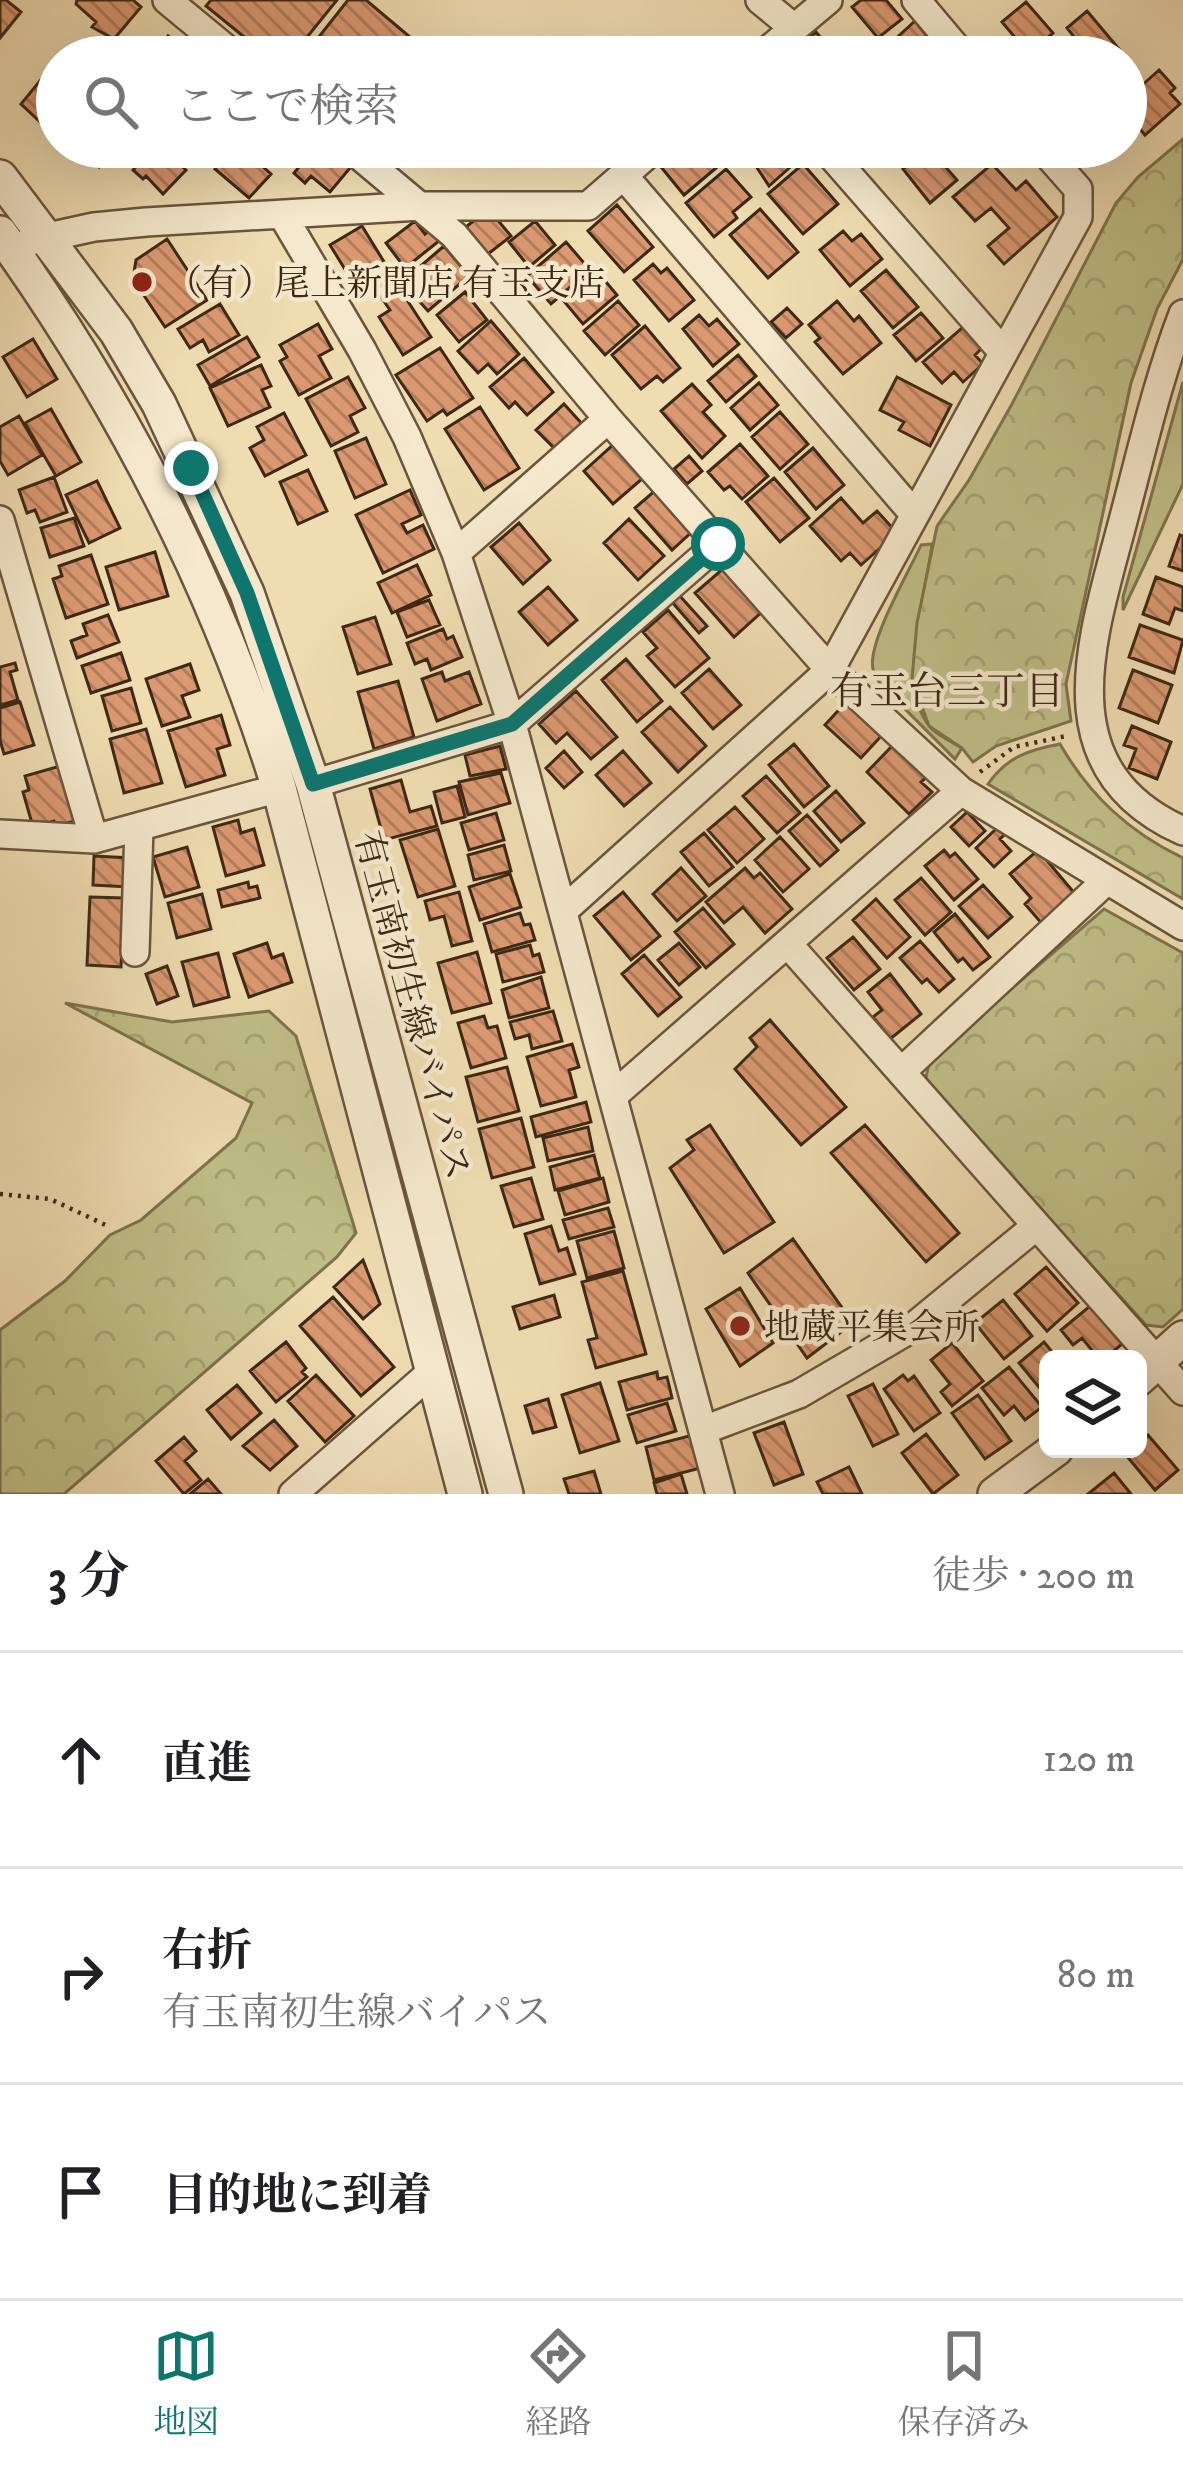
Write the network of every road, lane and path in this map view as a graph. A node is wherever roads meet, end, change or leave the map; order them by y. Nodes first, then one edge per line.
1 (760, 0) edge
2 (828, 0) edge
3 (916, 0) edge
4 (175, 2) edge
5 (794, 28) junction
6 (213, 36) edge
7 (785, 36) edge
8 (946, 36) edge
9 (374, 168) edge
10 (631, 168) edge
11 (842, 168) edge
12 (1060, 168) edge
13 (623, 175) junction
14 (0, 176) edge
15 (420, 206) junction
16 (283, 216) junction
17 (48, 237) junction
18 (3, 242) edge
19 (1183, 314) edge
20 (1003, 352) junction
21 (608, 419) junction
22 (914, 514) junction
23 (0, 520) edge
24 (718, 544) junction
25 (456, 553) junction
26 (830, 670) junction
27 (512, 724) junction
28 (1076, 734) dead end
29 (313, 784) junction
30 (966, 785) junction
31 (279, 788) junction
32 (139, 828) junction
33 (1183, 831) edge
34 (0, 834) edge
35 (94, 839) junction
36 (1107, 880) junction
37 (563, 910) junction
38 (1183, 926) edge
39 (788, 944) junction
40 (135, 952) dead end
41 (901, 1072) junction
42 (614, 1095) junction
43 (0, 1194) edge
44 (110, 1227) dead end
45 (1035, 1227) junction
46 (1183, 1338) edge
47 (434, 1370) junction
48 (1148, 1370) edge
49 (1183, 1391) edge
50 (704, 1430) junction
51 (1044, 1458) edge
52 (292, 1494) edge
53 (466, 1494) edge
54 (506, 1494) edge
55 (721, 1494) edge
56 (995, 1494) edge

1 - 5 street
2 - 5 street
3 - 8 street
4 - 6 street
5 - 7 street
9 - 15 street
10 - 13 street
11 - 20 street
12 - 20 street
13 - 15 street
13 - 22 street
14 - 17 street, 有玉南初生線バイパス
15 - 16 street
15 - 21 street
16 - 17 street
16 - 25 street
17 - 18 street
17 - 29 street, 有玉南初生線バイパス
18 - 31 street, 有玉南初生線バイパス
19 - 33 street
20 - 22 street
21 - 24 street
21 - 25 street
22 - 26 street
23 - 35 street
24 - 26 street
24 - 27 street
25 - 27 street
26 - 30 street
26 - 37 street
27 - 29 street
27 - 37 street
28 - 30 path
29 - 54 street, 有玉南初生線バイパス
30 - 36 street
30 - 39 street
31 - 32 street
31 - 47 street, 有玉南初生線バイパス
32 - 35 street
32 - 40 street
34 - 35 street
36 - 38 street
36 - 41 street
37 - 42 street
39 - 41 street
39 - 42 street
41 - 45 street
42 - 50 street
43 - 44 path
45 - 48 street
45 - 50 street
46 - 48 street
47 - 52 street
47 - 53 street, 有玉南初生線バイパス
48 - 49 street
50 - 55 street
51 - 56 street

